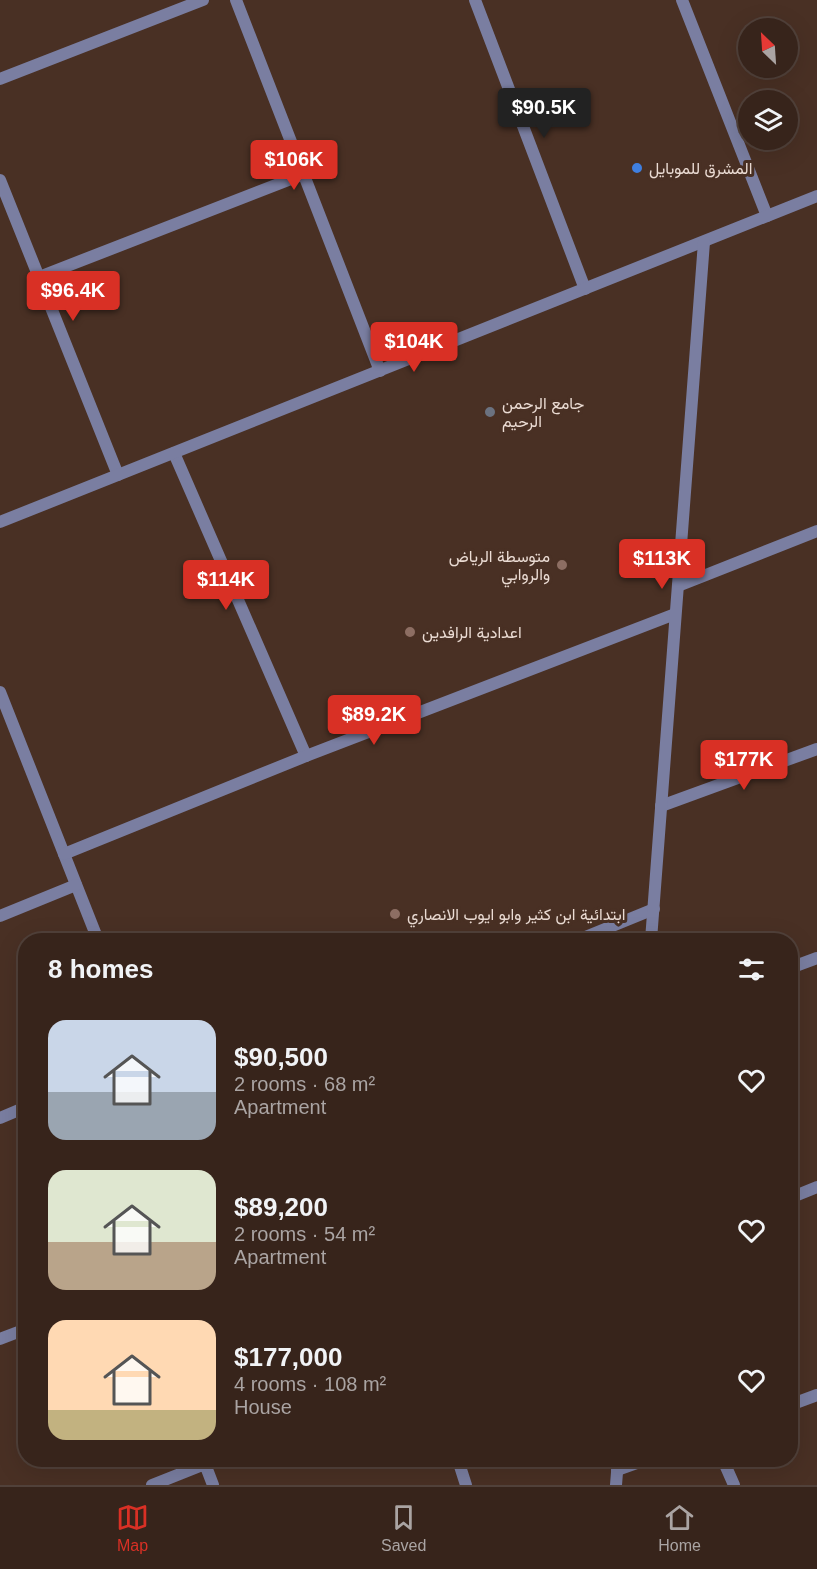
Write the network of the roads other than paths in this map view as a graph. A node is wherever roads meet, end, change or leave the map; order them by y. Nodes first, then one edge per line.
1 (203, 0) edge
2 (236, 0) edge
3 (475, 0) edge
4 (682, 0) edge
5 (0, 79) edge
6 (304, 174) junction
7 (0, 180) edge
8 (817, 196) edge
9 (767, 216) junction
10 (704, 242) junction
11 (39, 277) junction
12 (585, 289) junction
13 (380, 370) junction
14 (174, 453) junction
15 (118, 475) junction
16 (0, 522) edge
17 (817, 531) edge
18 (678, 586) junction
19 (675, 614) junction
20 (0, 692) edge
21 (817, 749) edge
22 (306, 756) junction
23 (661, 806) junction
24 (64, 854) junction
25 (76, 885) junction
26 (654, 909) junction
27 (0, 916) edge
28 (95, 933) edge
29 (595, 933) edge
30 (652, 933) edge
31 (817, 958) edge
32 (798, 965) edge
33 (18, 1110) edge
34 (0, 1118) edge
35 (817, 1187) edge
36 (798, 1194) edge
37 (18, 1332) edge
38 (0, 1340) edge
39 (817, 1395) edge
40 (798, 1402) edge
41 (197, 1467) edge
42 (206, 1467) edge
43 (462, 1467) edge
44 (618, 1467) edge
45 (726, 1467) edge
46 (152, 1485) edge
47 (213, 1485) edge
48 (466, 1485) edge
49 (616, 1485) edge
50 (734, 1485) edge

1 - 5 street
2 - 6 street
3 - 12 street
4 - 9 street
6 - 11 street
6 - 13 street
7 - 11 street
8 - 9 street
9 - 10 street
10 - 12 street
10 - 18 street
11 - 15 street
12 - 13 street
13 - 14 street
14 - 15 street
14 - 22 street
15 - 16 street
17 - 18 street
18 - 19 street
19 - 22 street
19 - 23 street
20 - 24 street
21 - 23 street
22 - 24 street
23 - 26 street
24 - 25 street
25 - 27 street
25 - 28 street
26 - 29 street
26 - 30 street
31 - 32 street
33 - 34 street
35 - 36 street
37 - 38 street
39 - 40 street
41 - 46 street
42 - 47 street
43 - 48 street
44 - 49 street
45 - 50 street

